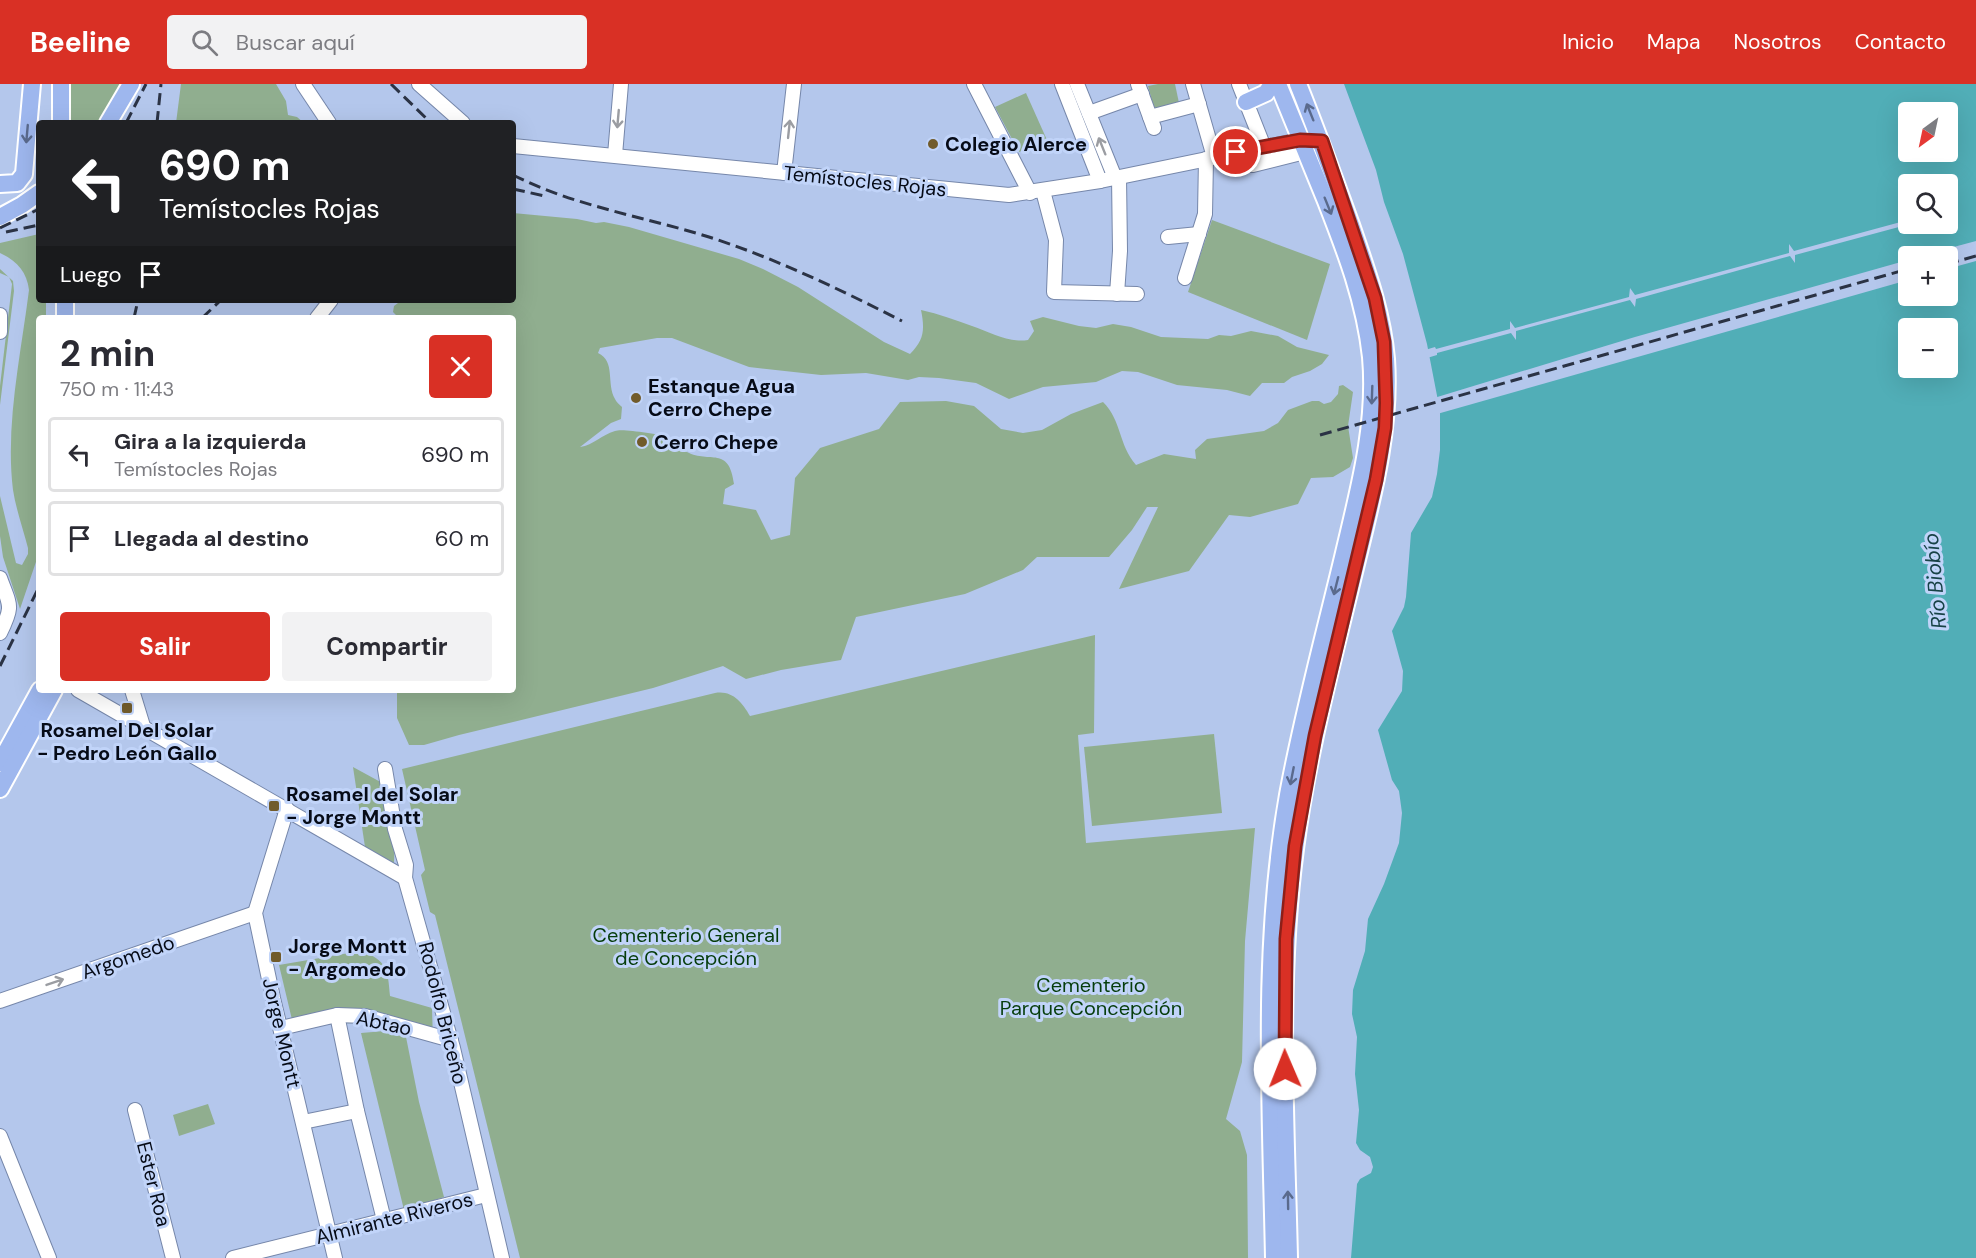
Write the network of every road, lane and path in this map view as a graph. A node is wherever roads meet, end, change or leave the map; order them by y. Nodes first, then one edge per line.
1 (32, 84) edge
2 (50, 84) edge
3 (60, 84) edge
4 (130, 84) edge
5 (303, 84) edge
6 (419, 84) edge
7 (621, 84) edge
8 (794, 84) edge
9 (974, 84) edge
10 (1062, 84) edge
11 (1077, 84) edge
12 (1193, 84) edge
13 (1239, 84) edge
14 (1272, 84) edge
15 (1278, 84) edge
16 (1298, 84) edge
17 (1140, 89) edge
18 (1246, 102) junction
19 (1199, 104) junction
20 (1089, 113) junction
21 (50, 120) edge
22 (61, 120) edge
23 (110, 120) edge
24 (327, 120) edge
25 (460, 120) edge
26 (1322, 141) junction
27 (516, 146) edge
28 (1303, 146) junction
29 (1263, 147) junction
30 (615, 155) junction
31 (1210, 158) junction
32 (1270, 162) junction
33 (784, 173) junction
34 (1117, 178) junction
35 (1100, 181) junction
36 (0, 184) edge
37 (36, 191) edge
38 (1036, 192) junction
39 (36, 193) edge
40 (0, 195) edge
41 (0, 217) edge
42 (1199, 234) junction
43 (1168, 237) dead end
44 (1185, 278) dead end
45 (1117, 294) junction
46 (1137, 294) dead end
47 (329, 303) edge
48 (0, 315) edge
49 (319, 315) edge
50 (0, 332) edge
51 (0, 579) edge
52 (0, 633) edge
53 (50, 693) edge
54 (50, 693) edge
55 (83, 693) edge
56 (128, 693) edge
57 (132, 693) edge
58 (107, 706) junction
59 (143, 726) junction
60 (0, 763) edge
61 (385, 769) dead end
62 (0, 789) edge
63 (287, 809) junction
64 (405, 878) junction
65 (255, 913) junction
66 (0, 1001) edge
67 (337, 1015) junction
68 (281, 1028) junction
69 (451, 1040) junction
70 (135, 1110) dead end
71 (357, 1112) junction
72 (303, 1122) junction
73 (0, 1136) edge
74 (486, 1195) junction
75 (384, 1220) junction
76 (330, 1234) junction
77 (49, 1258) edge
78 (173, 1258) edge
79 (233, 1258) edge
80 (335, 1258) edge
81 (502, 1258) edge
82 (1274, 1258) edge
83 (1289, 1258) edge

1 -> 36 main road
2 - 21 main road
3 - 22 main road
4 - 23 main road
5 - 24 street
6 - 25 street
7 -> 30 street
33 -> 8 street
9 - 38 street
10 - 35 street
11 - 20 street
12 - 19 street
13 - 18 street
14 - 18 main road
15 - 28 main road
26 -> 16 main road
17 - 19 street
17 - 20 street
18 - 29 street
19 - 31 street
34 -> 20 street
26 - 28 street, Temístocles Rojas
83 -> 26 main road
27 - 30 street, Temístocles Rojas
28 - 29 street, Temístocles Rojas
28 - 32 street, Temístocles Rojas
28 -> 82 main road
29 - 31 street, Temístocles Rojas
29 - 32 street
30 - 33 street, Temístocles Rojas
31 - 32 street, Temístocles Rojas
31 - 34 street, Temístocles Rojas
31 - 42 street
33 - 38 street, Temístocles Rojas
34 - 35 street, Temístocles Rojas
34 - 45 street
35 - 38 street, Temístocles Rojas
37 - 40 main road
38 - 45 street
39 - 41 main road
42 - 43 street
42 - 44 street
45 - 46 street
47 - 49 street
48 - 50 street
51 - 52 street
53 - 60 main road
54 - 62 main road
55 - 58 street
56 - 58 street
57 - 59 street
58 - 59 street
59 - 63 street
61 - 64 street, Rodolfo Briceño
63 - 64 street
63 - 65 street, Jorge Montt
64 - 69 street, Rodolfo Briceño
66 -> 65 street, Argomedo
65 - 68 street, Jorge Montt
67 - 68 street, Abtao
67 - 69 street, Abtao
67 - 71 street
68 - 72 street, Jorge Montt
69 - 74 street, Rodolfo Briceño
70 - 78 street, Ester Roa
71 - 72 street
71 - 75 street
72 - 76 street, Jorge Montt
73 - 77 street
74 - 75 street, Almirante Riveros
74 - 81 street, Rodolfo Briceño
75 - 76 street, Almirante Riveros
76 - 79 street, Almirante Riveros
76 - 80 street, Jorge Montt

